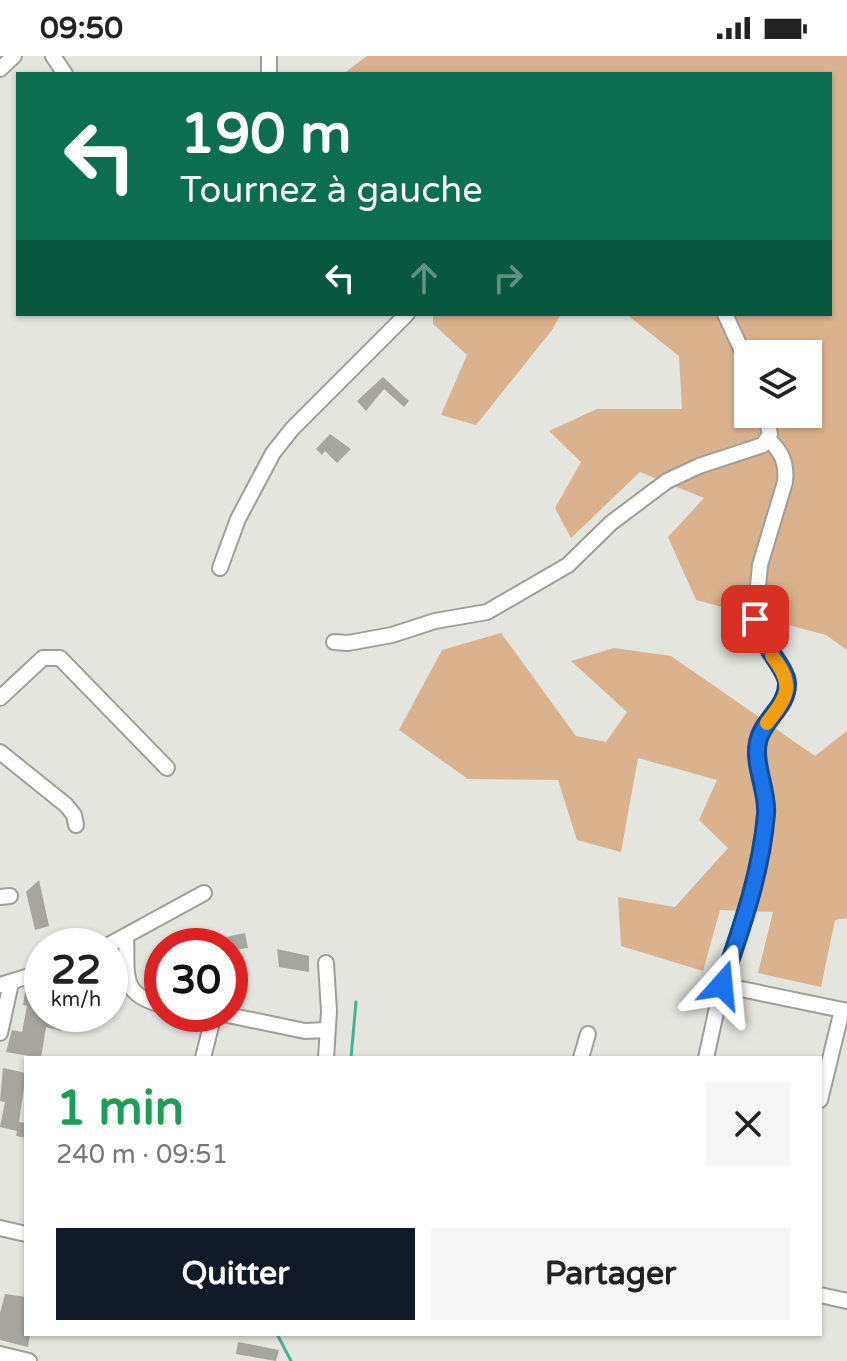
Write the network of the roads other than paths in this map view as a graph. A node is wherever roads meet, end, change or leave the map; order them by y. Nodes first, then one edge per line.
1 (14, 56) edge
2 (0, 69) edge
3 (405, 316) edge
4 (726, 316) edge
5 (737, 340) edge
6 (768, 428) edge
7 (768, 439) junction
8 (220, 568) dead end
9 (334, 642) dead end
10 (0, 698) edge
11 (0, 752) edge
12 (167, 768) dead end
13 (76, 825) dead end
14 (204, 893) dead end
15 (128, 936) edge
16 (326, 963) dead end
17 (128, 974) edge
18 (5, 984) edge
19 (722, 985) junction
20 (144, 1001) edge
21 (844, 1010) edge
22 (248, 1019) edge
23 (326, 1030) junction
24 (210, 1032) edge
25 (0, 1033) edge
26 (588, 1034) dead end
27 (204, 1056) edge
28 (326, 1056) edge
29 (582, 1056) edge
30 (706, 1056) edge
31 (822, 1092) edge
32 (0, 1228) edge
33 (24, 1234) edge
34 (822, 1295) edge
35 (847, 1301) edge
36 (0, 1354) edge
37 (29, 1361) edge

1 - 2 street
3 - 8 street
4 - 5 street
6 - 7 street
7 - 9 street
7 - 19 street
10 - 12 street
11 - 13 street
14 - 15 street
16 - 23 street
17 - 20 street
18 - 25 street
19 - 21 street
19 - 30 street
21 - 31 street
22 - 23 street
23 - 28 street
24 - 27 street
26 - 29 street
32 - 33 street
34 - 35 street
36 - 37 street

